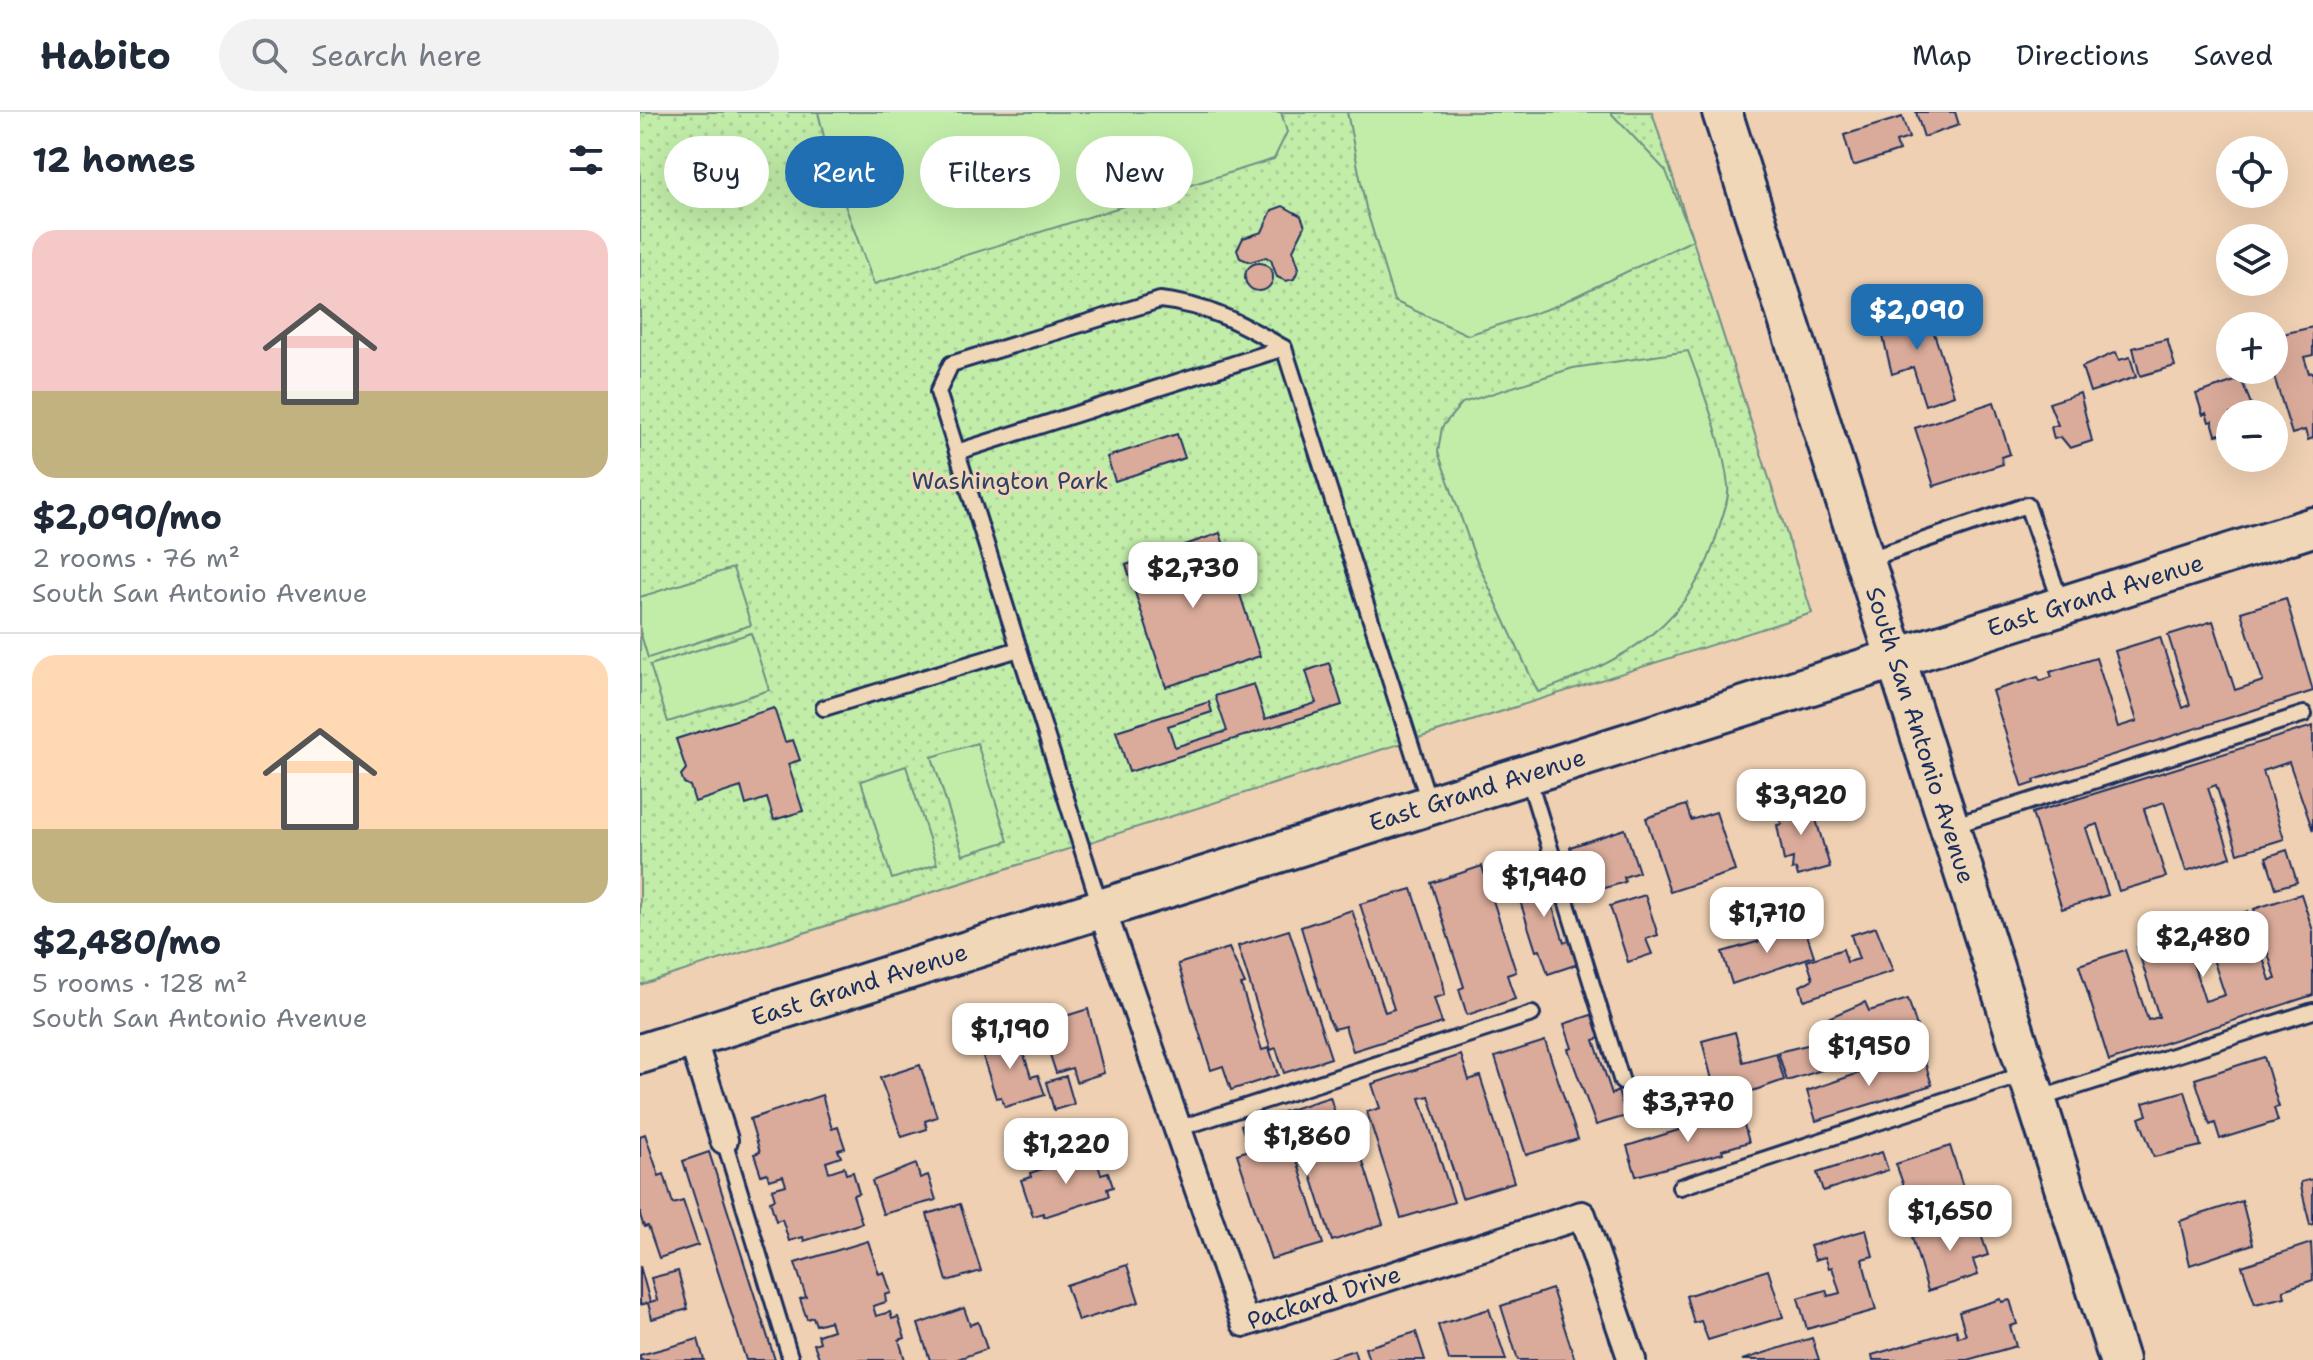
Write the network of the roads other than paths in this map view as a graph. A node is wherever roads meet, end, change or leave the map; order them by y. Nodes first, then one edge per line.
1 (1722, 112) edge
2 (1284, 348) junction
3 (957, 452) junction
4 (2313, 527) edge
5 (1866, 560) junction
6 (2062, 606) junction
7 (1019, 649) junction
8 (1898, 658) junction
9 (824, 708) dead end
10 (2304, 714) dead end
11 (1527, 775) junction
12 (1430, 805) junction
13 (1951, 826) junction
14 (1102, 910) junction
15 (2313, 1011) edge
16 (1532, 1014) dead end
17 (692, 1038) junction
18 (640, 1054) edge
19 (1622, 1082) dead end
20 (2033, 1086) junction
21 (1180, 1128) junction
22 (724, 1140) joint
23 (1680, 1187) dead end
24 (791, 1360) edge
25 (1632, 1360) edge
26 (2119, 1360) edge

1 - 5 street, South San Antonio Avenue
2 - 3 lane
2 - 3 lane
2 - 12 lane
3 - 7 lane
4 - 6 street, East Grand Avenue
5 - 6 lane
5 - 8 street, South San Antonio Avenue
6 - 8 street, East Grand Avenue
7 - 9 lane
7 - 14 lane
8 - 11 street, East Grand Avenue
8 - 13 street, South San Antonio Avenue
10 - 13 lane
11 - 12 street, East Grand Avenue
11 - 19 lane
12 - 14 street, East Grand Avenue
13 - 20 street, South San Antonio Avenue
14 - 17 street, East Grand Avenue
14 - 21 street, Packard Drive
15 - 20 lane
16 - 21 lane
17 - 18 street, East Grand Avenue
17 - 22 street
20 - 23 lane
20 - 26 street, South San Antonio Avenue
21 - 25 street, Packard Drive
22 - 24 lane

